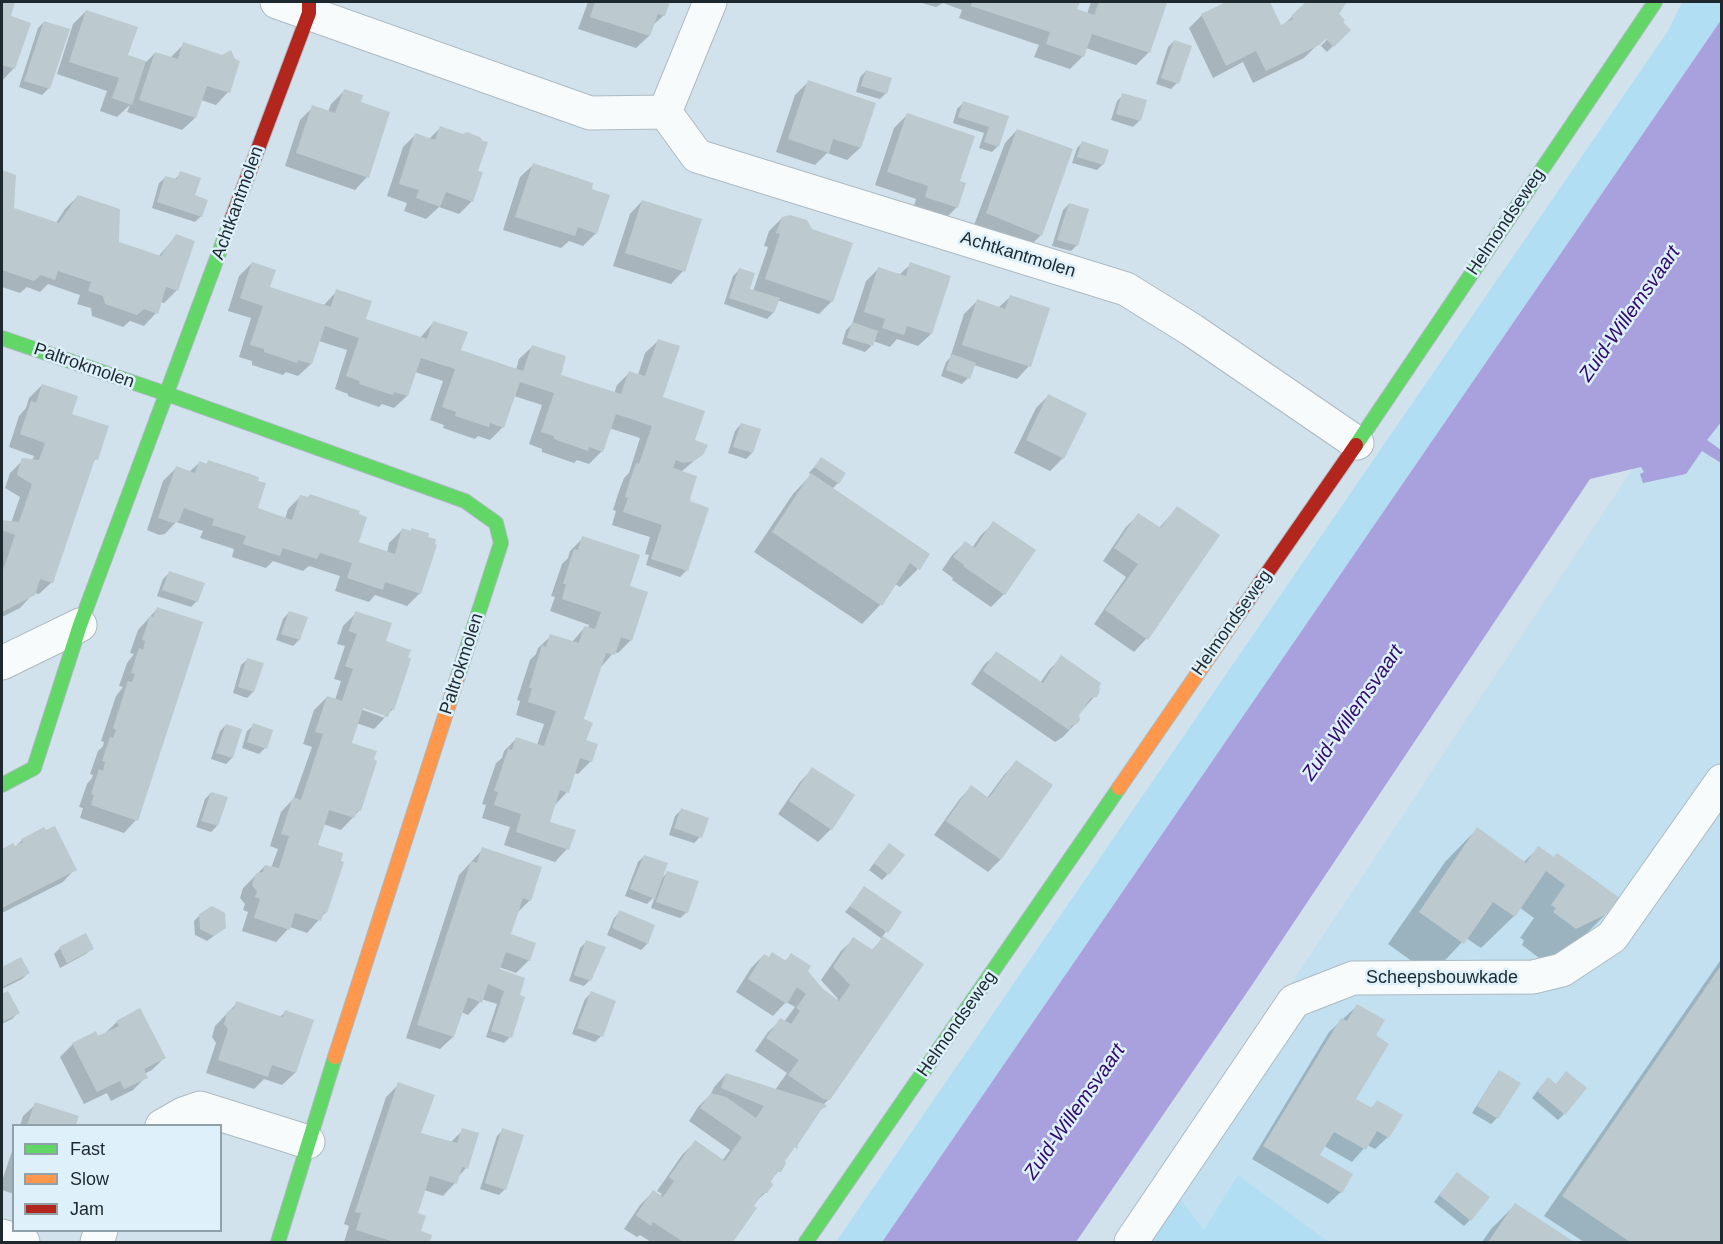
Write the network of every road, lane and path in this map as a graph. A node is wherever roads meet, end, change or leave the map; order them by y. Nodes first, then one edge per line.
1 (277, 2) edge
2 (710, 2) edge
3 (1655, 2) edge
4 (309, 7) edge
5 (665, 112) junction
6 (2, 338) edge
7 (167, 394) junction
8 (1357, 443) junction
9 (81, 625) junction
10 (2, 663) edge
11 (1722, 781) edge
12 (2, 785) edge
13 (164, 1124) edge
14 (308, 1142) junction
15 (2, 1236) edge
16 (22, 1242) edge
17 (278, 1242) edge
18 (806, 1242) edge
19 (1131, 1242) edge

1 - 4 street
2 - 5 street
3 - 8 street, Helmondseweg
4 - 5 street
4 - 7 street, Achtkantmolen
5 - 8 street, Achtkantmolen
6 - 7 street, Paltrokmolen
7 - 9 street
7 - 14 street, Paltrokmolen
8 - 18 street, Helmondseweg
9 - 10 street
9 - 12 street
11 - 19 street, Scheepsbouwkade
13 - 14 street
14 - 17 street, Paltrokmolen
15 - 16 street

